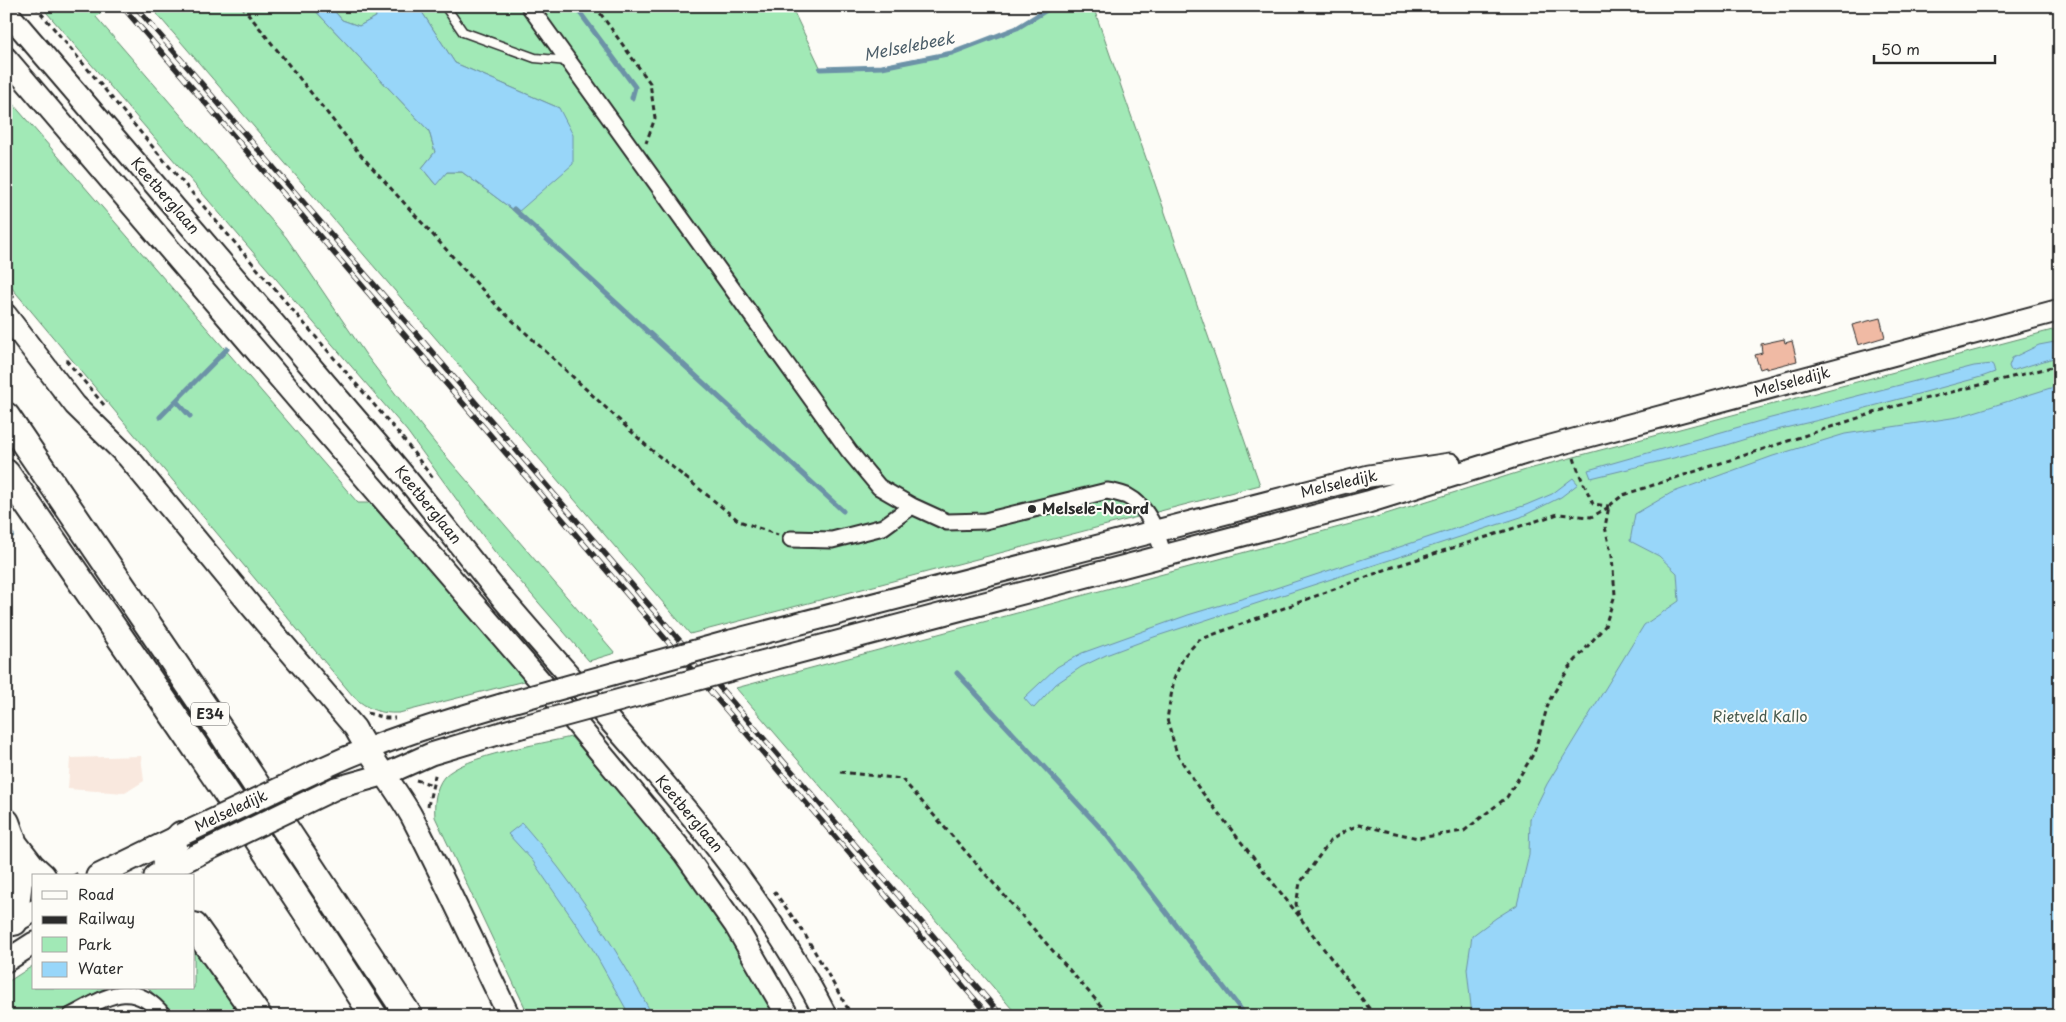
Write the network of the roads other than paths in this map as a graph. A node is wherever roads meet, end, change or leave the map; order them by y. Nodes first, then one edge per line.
1 (445, 6) edge
2 (529, 6) edge
3 (6, 11) edge
4 (568, 61) junction
5 (11, 67) edge
6 (2060, 310) edge
7 (6, 315) edge
8 (6, 416) edge
9 (1525, 453) junction
10 (6, 473) edge
11 (912, 506) junction
12 (1156, 530) junction
13 (791, 539) road end
14 (1164, 556) junction
15 (365, 748) junction
16 (411, 763) junction
17 (386, 774) junction
18 (336, 788) junction
19 (411, 816) junction
20 (10, 833) edge
21 (181, 834) junction
22 (40, 874) edge
23 (101, 874) edge
24 (163, 874) edge
25 (18, 920) edge
26 (195, 927) edge
27 (32, 943) edge
28 (6, 961) edge
29 (71, 1016) edge
30 (164, 1016) edge
31 (258, 1016) edge
32 (374, 1016) edge
33 (409, 1016) edge
34 (509, 1016) edge
35 (788, 1016) edge
36 (826, 1016) edge

1 - 4 lane
2 - 4 street
3 - 36 main road, Keetberglaan
4 - 11 street
5 - 35 main road, Keetberglaan
6 - 9 main road, Melseledijk
7 - 15 main road
8 - 33 highway, E34
9 - 12 main road, Melseledijk
9 - 14 main road, Melseledijk
10 - 32 highway, E34
11 - 12 street
11 - 13 street
12 - 14 street
12 - 15 main road, Melseledijk, bridge
14 - 16 main road, Melseledijk, bridge
15 - 17 main road
15 - 18 main road
15 - 21 main road, Melseledijk, bridge
16 - 17 main road, Melseledijk
16 - 19 main road
17 - 18 main road, Melseledijk
17 - 19 main road
18 - 24 main road, Melseledijk, bridge
19 - 34 main road
20 - 22 highway
20 - 25 highway
21 - 23 main road, Melseledijk
21 - 24 highway
26 - 31 highway
27 - 28 main road
29 - 30 street

